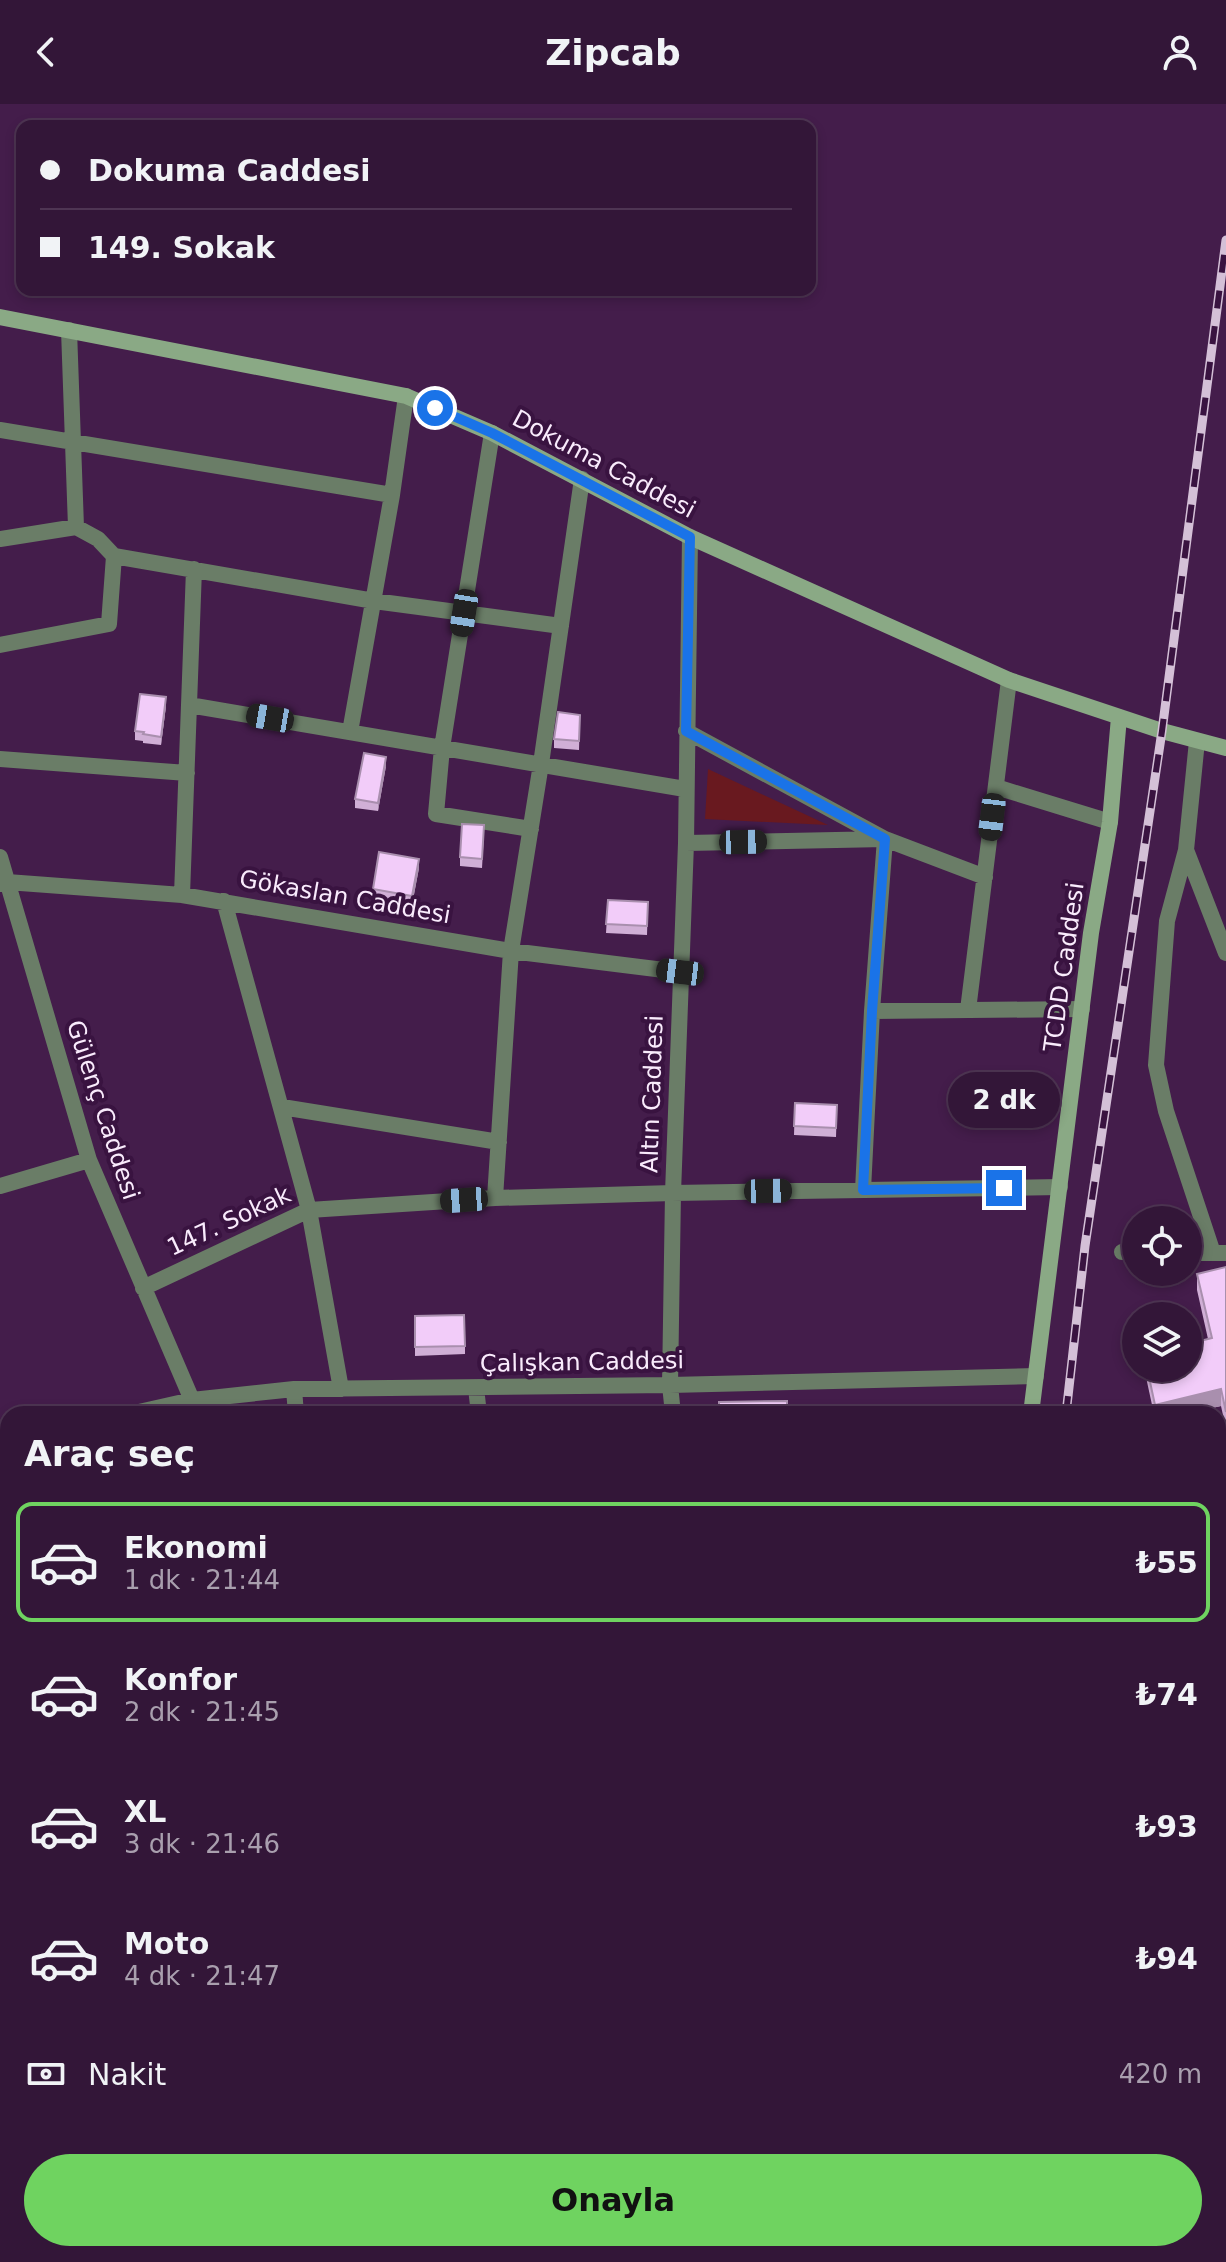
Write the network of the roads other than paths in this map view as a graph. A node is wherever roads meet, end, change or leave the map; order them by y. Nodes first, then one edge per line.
1 (0, 317) edge
2 (69, 330) junction
3 (406, 396) junction
4 (0, 430) edge
5 (492, 433) junction
6 (72, 442) junction
7 (582, 479) junction
8 (392, 495) junction
9 (76, 527) junction
10 (690, 537) junction
11 (0, 539) edge
12 (114, 556) junction
13 (194, 569) junction
14 (374, 601) junction
15 (464, 613) junction
16 (561, 626) junction
17 (0, 645) edge
18 (1009, 680) junction
19 (189, 705) junction
20 (1119, 717) junction
21 (686, 731) junction
22 (350, 732) junction
23 (1197, 741) junction
24 (442, 748) junction
25 (1226, 748) edge
26 (0, 759) edge
27 (541, 764) junction
28 (187, 773) junction
29 (996, 787) junction
30 (685, 789) junction
31 (1110, 822) junction
32 (531, 829) junction
33 (885, 839) junction
34 (686, 843) junction
35 (1186, 850) junction
36 (0, 857) edge
37 (985, 877) junction
38 (4, 883) edge
39 (182, 895) junction
40 (224, 901) junction
41 (511, 951) junction
42 (1226, 953) edge
43 (680, 972) junction
44 (1082, 1009) junction
45 (968, 1010) junction
46 (872, 1011) junction
47 (282, 1107) junction
48 (499, 1142) junction
49 (89, 1160) junction
50 (0, 1186) edge
51 (1060, 1187) junction
52 (863, 1190) junction
53 (673, 1193) junction
54 (495, 1198) junction
55 (309, 1210) junction
56 (1219, 1253) edge
57 (143, 1288) junction
58 (1036, 1376) junction
59 (670, 1385) junction
60 (476, 1388) junction
61 (294, 1389) junction
62 (341, 1389) junction
63 (195, 1406) edge
64 (200, 1406) edge
65 (295, 1406) edge
66 (478, 1406) edge
67 (672, 1406) edge
68 (1032, 1406) edge

1 - 2 main road, Dokuma Caddesi
2 - 3 main road, Dokuma Caddesi
2 - 6 street
3 - 5 main road, Dokuma Caddesi
3 - 8 street
4 - 6 street
5 - 7 main road, Dokuma Caddesi
5 - 15 street
6 - 8 street
6 - 9 street
7 - 10 main road, Dokuma Caddesi
7 - 16 street
8 - 14 street
9 - 11 street
9 - 12 street
10 - 18 main road, Dokuma Caddesi
10 - 21 street, Altın Caddesi
12 - 13 street
12 - 17 street
13 - 14 street
13 - 19 street
14 - 15 street
14 - 22 street
15 - 16 street
15 - 24 street
16 - 27 street
18 - 20 main road, Dokuma Caddesi
18 - 29 street
19 - 22 street
19 - 28 street
20 - 23 main road, Dokuma Caddesi
20 - 31 main road, TCDD Caddesi
21 - 30 street, Altın Caddesi
21 - 33 street
22 - 24 street
23 - 25 main road, Dokuma Caddesi
23 - 35 street
24 - 27 street
24 - 32 street
26 - 28 street
27 - 30 street
27 - 32 street
28 - 39 street
29 - 31 street
29 - 37 street
30 - 34 street, Altın Caddesi
31 - 44 main road, TCDD Caddesi
32 - 41 street
33 - 34 street
33 - 37 street
33 - 46 street
34 - 43 street, Altın Caddesi
35 - 42 street
35 - 56 street
36 - 38 street, Gülenç Caddesi
37 - 45 street
38 - 39 street, Gökaslan Caddesi
38 - 49 street, Gülenç Caddesi
39 - 40 street, Gökaslan Caddesi
40 - 41 street, Gökaslan Caddesi
40 - 47 street
41 - 43 street, Gökaslan Caddesi
41 - 48 street
43 - 53 street, Altın Caddesi
44 - 45 street
44 - 51 main road, TCDD Caddesi
45 - 46 street
46 - 52 street
47 - 48 street
47 - 55 street
48 - 54 street
49 - 50 street
49 - 57 street, Gülenç Caddesi
51 - 52 street, 147. Sokak
51 - 58 main road, TCDD Caddesi
52 - 53 street, 147. Sokak
53 - 54 street, 147. Sokak
53 - 59 street, Altın Caddesi
54 - 55 street, 147. Sokak
55 - 57 street, 147. Sokak
55 - 62 street
57 - 63 street, Gülenç Caddesi
58 - 59 street, Çalışkan Caddesi
58 - 68 main road, TCDD Caddesi
59 - 60 street, Çalışkan Caddesi
59 - 67 street, Altın Caddesi
60 - 62 street, Çalışkan Caddesi
60 - 66 street
61 - 62 street, Çalışkan Caddesi
61 - 64 street, Çalışkan Caddesi
61 - 65 street

